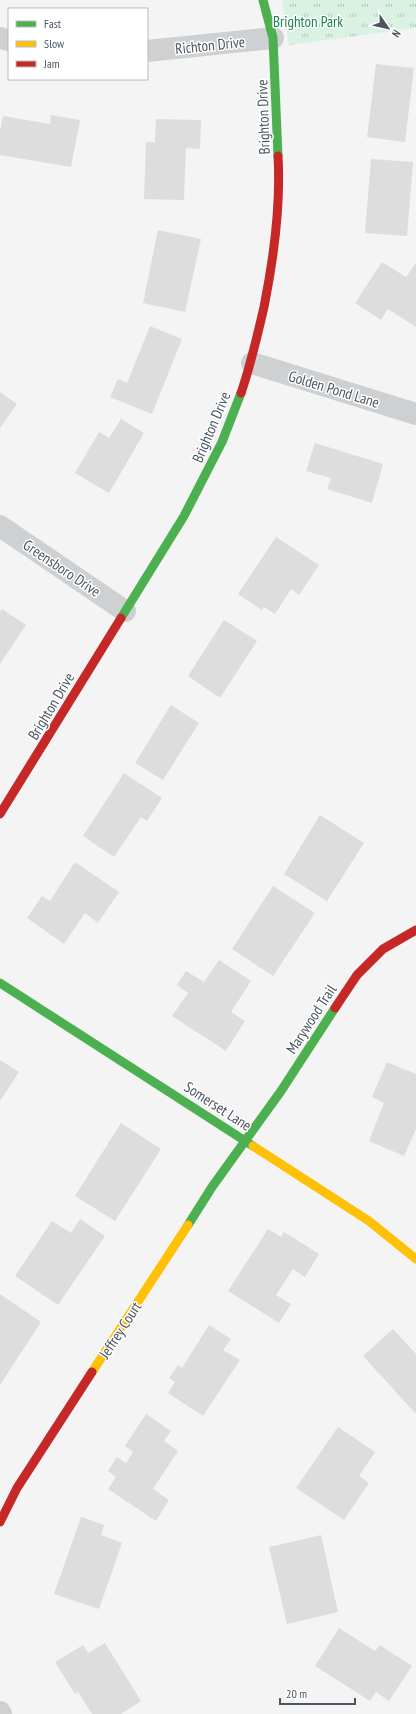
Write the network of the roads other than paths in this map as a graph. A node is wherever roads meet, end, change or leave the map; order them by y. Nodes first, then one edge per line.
1 (263, 0) edge
2 (273, 38) junction
3 (148, 51) edge
4 (252, 363) junction
5 (416, 414) edge
6 (0, 526) edge
7 (125, 611) junction
8 (0, 814) edge
9 (416, 930) edge
10 (0, 983) edge
11 (245, 1141) junction
12 (416, 1259) edge
13 (0, 1522) edge

1 - 2 street, Brighton Drive
2 - 3 street, Richton Drive
2 - 4 street, Brighton Drive
4 - 5 street, Golden Pond Lane
4 - 7 street, Brighton Drive
6 - 7 street, Greensboro Drive
7 - 8 street, Brighton Drive
9 - 11 street, Marywood Trail
10 - 11 street, Somerset Lane
11 - 12 street, Somerset Lane
11 - 13 street, Jeffrey Court

